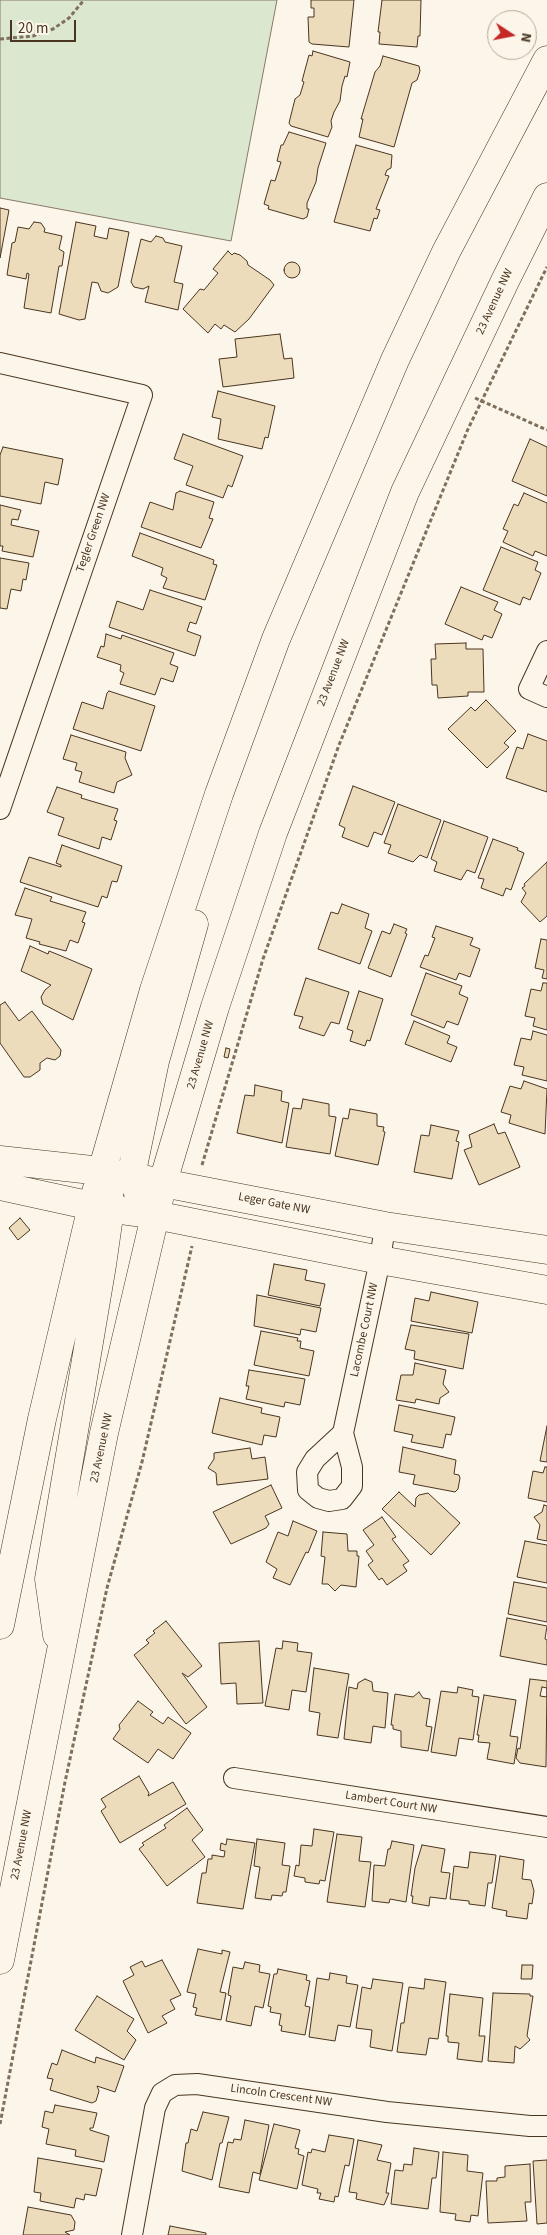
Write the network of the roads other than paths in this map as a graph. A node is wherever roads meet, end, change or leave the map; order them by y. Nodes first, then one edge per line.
1 (547, 60) edge
2 (547, 197) edge
3 (0, 363) edge
4 (547, 651) edge
5 (547, 697) edge
6 (219, 794) junction
7 (0, 809) edge
8 (0, 1160) edge
9 (101, 1171) junction
10 (131, 1176) junction
11 (163, 1182) junction
12 (0, 1186) edge
13 (101, 1208) junction
14 (155, 1215) junction
15 (385, 1226) junction
16 (547, 1250) edge
17 (380, 1260) junction
18 (547, 1290) edge
19 (343, 1433) dead end
20 (0, 1625) edge
21 (60, 1652) junction
22 (234, 1778) dead end
23 (547, 1827) edge
24 (0, 1960) edge
25 (547, 2126) edge
26 (132, 2235) edge

1 - 6 main road
2 - 11 main road, 23 Avenue NW
3 - 7 street, Tegler Green NW
4 - 5 street
6 - 9 main road
6 - 10 main road
8 - 9 main road, Leger Gate NW
9 - 10 main road, Leger Gate NW
9 - 13 main road
10 - 11 main road, Leger Gate NW
10 - 14 main road
11 - 14 main road, 23 Avenue NW
11 - 15 main road, Leger Gate NW
12 - 13 main road
13 - 14 main road
13 - 20 main road
13 - 21 main road
14 - 17 main road
14 - 21 main road, 23 Avenue NW
15 - 16 main road, Leger Gate NW
15 - 17 street, Lacombe Court NW
17 - 18 main road
17 - 19 street, Lacombe Court NW
21 - 24 main road, 23 Avenue NW
22 - 23 street, Lambert Court NW
25 - 26 street, Lincoln Crescent NW

